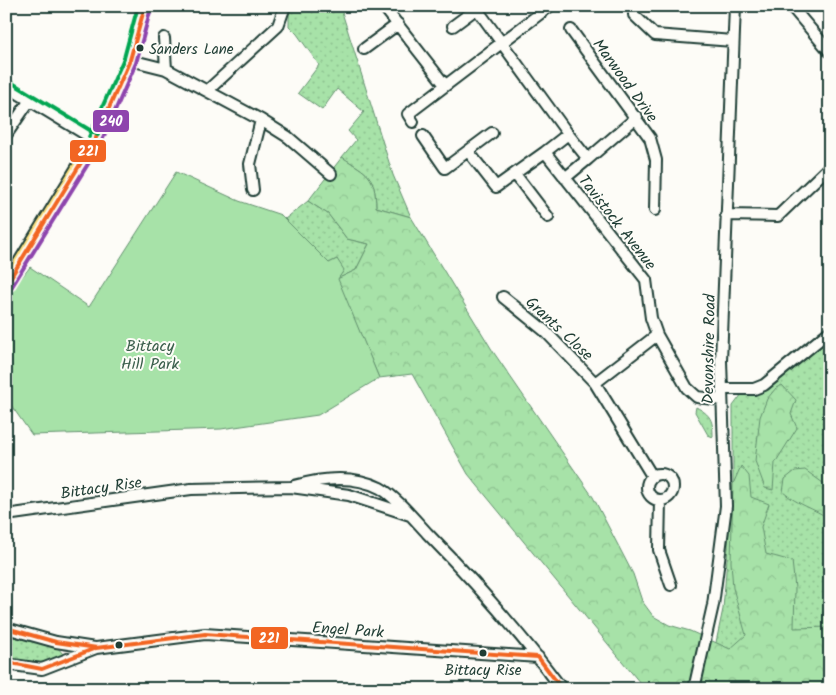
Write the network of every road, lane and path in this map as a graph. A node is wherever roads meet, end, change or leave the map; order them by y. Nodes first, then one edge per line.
1 (145, 6) edge
2 (285, 6) edge
3 (550, 6) edge
4 (634, 6) edge
5 (735, 6) edge
6 (791, 6) edge
7 (384, 7) edge
8 (478, 8) edge
9 (398, 24) junction
10 (453, 26) dead end
11 (570, 30) dead end
12 (164, 38) dead end
13 (733, 41) junction
14 (500, 43) junction
15 (364, 49) dead end
16 (830, 52) edge
17 (130, 60) junction
18 (166, 69) junction
19 (445, 85) junction
20 (6, 86) edge
21 (207, 91) junction
22 (30, 100) junction
23 (637, 117) junction
24 (261, 120) junction
25 (413, 122) dead end
26 (492, 133) dead end
27 (568, 134) junction
28 (6, 135) edge
29 (423, 136) dead end
30 (95, 140) junction
31 (468, 151) junction
32 (546, 152) junction
33 (588, 159) junction
34 (830, 166) edge
35 (331, 174) dead end
36 (515, 174) junction
37 (565, 178) junction
38 (253, 190) dead end
39 (655, 210) dead end
40 (726, 215) junction
41 (548, 217) dead end
42 (6, 285) edge
43 (503, 297) dead end
44 (830, 331) edge
45 (657, 335) junction
46 (595, 383) junction
47 (722, 394) junction
48 (652, 476) junction
49 (291, 487) junction
50 (660, 500) junction
51 (410, 515) junction
52 (6, 516) edge
53 (671, 585) dead end
54 (6, 628) edge
55 (96, 648) junction
56 (538, 657) junction
57 (6, 662) edge
58 (562, 689) edge
59 (694, 689) edge

1 - 17 main road
2 - 21 street
3 - 14 street
4 - 13 street
5 - 13 street, Devonshire Road
6 - 16 street
7 - 9 street
8 - 10 street
8 - 14 street
9 - 15 street
9 - 19 street
11 - 23 street, Marwood Drive
12 - 18 street
13 - 40 street, Devonshire Road
14 - 19 street
14 - 27 street
17 - 18 street
17 - 30 main road
18 - 21 street
19 - 25 street
20 - 22 street
21 - 24 street
22 - 28 street
22 - 30 street
23 - 33 street
23 - 39 street, Marwood Drive
24 - 35 street
24 - 38 street
26 - 31 street
27 - 32 street
27 - 33 street
29 - 31 street
30 - 42 main road
31 - 36 street
32 - 36 street
32 - 37 street, Tavistock Avenue
33 - 37 street
34 - 40 street
36 - 41 street
37 - 45 street, Tavistock Avenue
40 - 47 street, Devonshire Road
43 - 46 street, Grants Close
44 - 47 street, Tavistock Avenue
45 - 46 street, Grants Close
45 - 47 street, Tavistock Avenue
46 - 48 street, Grants Close
47 - 59 street, Devonshire Road
48 - 50 street
48 - 50 street
49 - 51 street, Bittacy Rise
49 - 51 street, Bittacy Rise
49 - 52 street, Bittacy Rise
50 - 53 street
51 - 56 street, Bittacy Rise
54 - 55 street, Engel Park
55 - 56 street, Engel Park
55 - 57 street, Engel Park
56 - 58 street, Bittacy Rise

